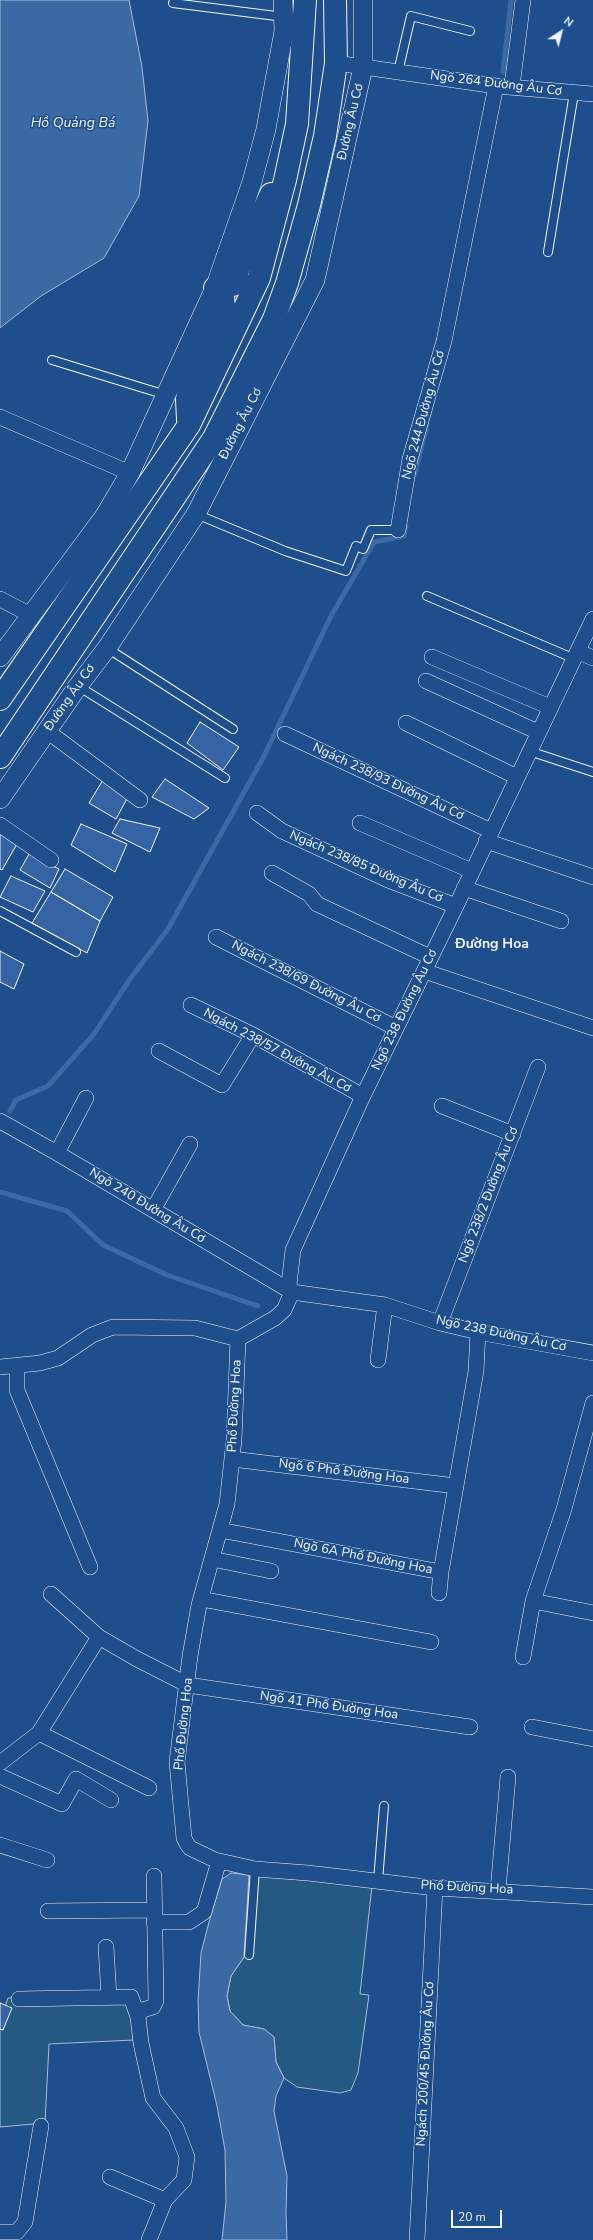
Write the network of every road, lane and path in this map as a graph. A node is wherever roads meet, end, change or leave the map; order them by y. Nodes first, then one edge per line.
1 (305, 0) edge
2 (335, 0) edge
3 (363, 0) edge
4 (523, 0) edge
5 (173, 3) dead end
6 (284, 9) edge
7 (470, 31) dead end
8 (336, 63) junction
9 (363, 67) junction
10 (398, 72) junction
11 (496, 86) junction
12 (512, 86) junction
13 (574, 93) junction
14 (593, 94) edge
15 (285, 180) junction
16 (548, 252) dead end
17 (215, 288) junction
18 (52, 360) dead end
19 (167, 395) junction
20 (0, 417) edge
21 (189, 425) junction
22 (130, 473) junction
23 (196, 514) junction
24 (398, 530) joint
25 (427, 596) dead end
26 (0, 599) edge
27 (31, 615) junction
28 (593, 619) edge
29 (107, 648) junction
30 (31, 652) junction
31 (577, 655) junction
32 (0, 657) edge
33 (432, 657) dead end
34 (593, 658) edge
35 (58, 671) junction
36 (426, 681) dead end
37 (78, 686) junction
38 (0, 699) edge
39 (550, 707) junction
40 (406, 723) dead end
41 (233, 729) dead end
42 (47, 731) junction
43 (538, 732) junction
44 (285, 734) dead end
45 (529, 751) junction
46 (0, 757) edge
47 (593, 772) edge
48 (225, 778) dead end
49 (516, 778) junction
50 (0, 799) edge
51 (140, 800) dead end
52 (257, 813) dead end
53 (360, 823) dead end
54 (0, 825) edge
55 (488, 836) junction
56 (51, 860) dead end
57 (472, 871) junction
58 (272, 873) dead end
59 (593, 877) edge
60 (464, 888) junction
61 (456, 906) junction
62 (0, 911) edge
63 (561, 922) dead end
64 (216, 937) dead end
65 (76, 952) dead end
66 (430, 957) junction
67 (424, 971) junction
68 (191, 1005) dead end
69 (396, 1028) junction
70 (593, 1028) edge
71 (253, 1035) junction
72 (159, 1051) dead end
73 (538, 1067) dead end
74 (363, 1096) junction
75 (86, 1098) dead end
76 (442, 1106) dead end
77 (0, 1121) edge
78 (513, 1134) junction
79 (190, 1144) dead end
80 (57, 1153) junction
81 (153, 1210) junction
82 (292, 1292) junction
83 (385, 1304) junction
84 (440, 1323) junction
85 (478, 1332) junction
86 (238, 1339) junction
87 (593, 1353) edge
88 (378, 1360) dead end
89 (0, 1366) edge
90 (17, 1366) junction
91 (593, 1403) edge
92 (232, 1459) junction
93 (456, 1486) junction
94 (220, 1530) junction
95 (212, 1559) junction
96 (90, 1567) dead end
97 (272, 1571) dead end
98 (441, 1572) junction
99 (439, 1593) dead end
100 (50, 1594) dead end
101 (201, 1598) junction
102 (533, 1601) junction
103 (593, 1613) edge
104 (99, 1637) junction
105 (431, 1642) dead end
106 (523, 1657) dead end
107 (188, 1685) junction
108 (470, 1727) dead end
109 (532, 1727) dead end
110 (39, 1733) junction
111 (593, 1739) edge
112 (0, 1763) edge
113 (0, 1776) edge
114 (508, 1777) dead end
115 (149, 1788) dead end
116 (112, 1800) dead end
117 (384, 1806) dead end
118 (0, 1846) edge
119 (47, 1860) dead end
120 (219, 1861) junction
121 (255, 1869) junction
122 (154, 1876) dead end
123 (378, 1881) junction
124 (435, 1888) junction
125 (498, 1890) junction
126 (593, 1897) edge
127 (48, 1911) dead end
128 (154, 1916) junction
129 (106, 1947) dead end
130 (249, 1955) dead end
131 (109, 1997) junction
132 (18, 1999) dead end
133 (138, 2017) junction
134 (40, 2126) dead end
135 (110, 2177) dead end
136 (165, 2200) junction
137 (0, 2232) edge
138 (149, 2240) edge
139 (417, 2240) edge

1 - 15 main road
2 - 8 main road, Đường Âu Cơ
3 - 9 street, Đường Âu Cơ
4 - 12 street
5 - 6 lane
6 - 17 street
7 - 10 lane
8 - 9 street, Ngõ 264 Đường Âu Cơ
8 - 35 main road, Đường Âu Cơ
9 - 10 street, Ngõ 264 Đường Âu Cơ
9 - 23 street, Đường Âu Cơ
10 - 11 street, Ngõ 264 Đường Âu Cơ
11 - 12 street, Ngõ 264 Đường Âu Cơ
11 - 24 street, Ngõ 244 Đường Âu Cơ
12 - 13 street, Ngõ 264 Đường Âu Cơ
13 - 14 street, Ngõ 264 Đường Âu Cơ
13 - 16 lane
15 - 17 main road
15 - 21 main road
17 - 19 street
17 - 21 main road
18 - 19 lane
19 - 22 street
20 - 22 street
21 - 30 main road
22 - 27 street
23 - 24 lane, Ngõ 244 Đường Âu Cơ
23 - 29 street, Đường Âu Cơ
25 - 31 lane
26 - 27 street
27 - 32 street
28 - 31 street, Ngõ 238 Đường Âu Cơ
29 - 37 street, Đường Âu Cơ
29 - 41 lane
30 - 35 main road
30 - 38 main road
31 - 34 street
31 - 39 street, Ngõ 238 Đường Âu Cơ
33 - 39 street
35 - 46 main road, Đường Âu Cơ
36 - 43 street
37 - 42 street, Đường Âu Cơ
37 - 48 lane
39 - 43 street, Ngõ 238 Đường Âu Cơ
40 - 49 street
42 - 50 street, Đường Âu Cơ
42 - 51 street
43 - 45 street, Ngõ 238 Đường Âu Cơ
44 - 55 street, Ngách 238/93 Đường Âu Cơ
45 - 47 lane
45 - 49 street, Ngõ 238 Đường Âu Cơ
49 - 55 street, Ngõ 238 Đường Âu Cơ
52 - 61 street, Ngách 238/85 Đường Âu Cơ
53 - 57 street
54 - 56 street
55 - 57 street, Ngõ 238 Đường Âu Cơ
55 - 59 street, Ngách 238/93 Đường Âu Cơ
57 - 60 street, Ngõ 238 Đường Âu Cơ
58 - 66 street
60 - 61 street, Ngõ 238 Đường Âu Cơ
60 - 63 street
61 - 66 street, Ngõ 238 Đường Âu Cơ
62 - 65 lane
64 - 69 street, Ngách 238/69 Đường Âu Cơ
66 - 67 street, Ngõ 238 Đường Âu Cơ
67 - 69 street, Ngõ 238 Đường Âu Cơ
67 - 70 street
68 - 71 street, Ngách 238/57 Đường Âu Cơ
69 - 74 street, Ngõ 238 Đường Âu Cơ
71 - 72 street
71 - 74 street, Ngách 238/57 Đường Âu Cơ
73 - 78 street, Ngõ 238/2 Đường Âu Cơ
74 - 82 street, Ngõ 238 Đường Âu Cơ
75 - 80 street
76 - 78 street
77 - 80 street, Ngõ 240 Đường Âu Cơ
78 - 84 street, Ngõ 238/2 Đường Âu Cơ
79 - 81 street
80 - 81 street, Ngõ 240 Đường Âu Cơ
81 - 82 street, Ngõ 240 Đường Âu Cơ
82 - 83 street, Ngõ 238 Đường Âu Cơ
82 - 86 street
83 - 84 street, Ngõ 238 Đường Âu Cơ
83 - 88 street
84 - 85 street, Ngõ 238 Đường Âu Cơ
85 - 87 street, Ngõ 238 Đường Âu Cơ
85 - 93 street, Ngõ 6A Phố Đường Hoa
86 - 90 street
86 - 92 street, Phố Đường Hoa
89 - 90 street
90 - 96 street
91 - 102 street
92 - 93 street, Ngõ 6 Phố Đường Hoa
92 - 94 street, Phố Đường Hoa
93 - 98 street, Ngõ 6A Phố Đường Hoa
94 - 95 street, Phố Đường Hoa
94 - 98 street, Ngõ 6A Phố Đường Hoa
95 - 97 street
95 - 101 street, Phố Đường Hoa
98 - 99 street
100 - 104 street, Ngõ 41 Phố Đường Hoa
101 - 105 street
101 - 107 street, Phố Đường Hoa
102 - 103 street
102 - 106 street
104 - 107 street, Ngõ 41 Phố Đường Hoa
104 - 110 street
107 - 108 street, Ngõ 41 Phố Đường Hoa
107 - 120 street, Phố Đường Hoa
109 - 111 street
110 - 112 street
110 - 115 street
113 - 116 street
114 - 125 street
117 - 123 lane
118 - 119 street
120 - 121 street, Phố Đường Hoa
120 - 128 street
121 - 123 street, Phố Đường Hoa
121 - 130 lane
122 - 128 street
123 - 124 street, Phố Đường Hoa
124 - 125 street, Phố Đường Hoa
124 - 139 street, Ngách 200/45 Đường Âu Cơ
125 - 126 street, Phố Đường Hoa
127 - 128 street
128 - 133 street
129 - 131 street
131 - 132 street
131 - 133 street
133 - 136 street
134 - 137 street
135 - 136 street
136 - 138 street

